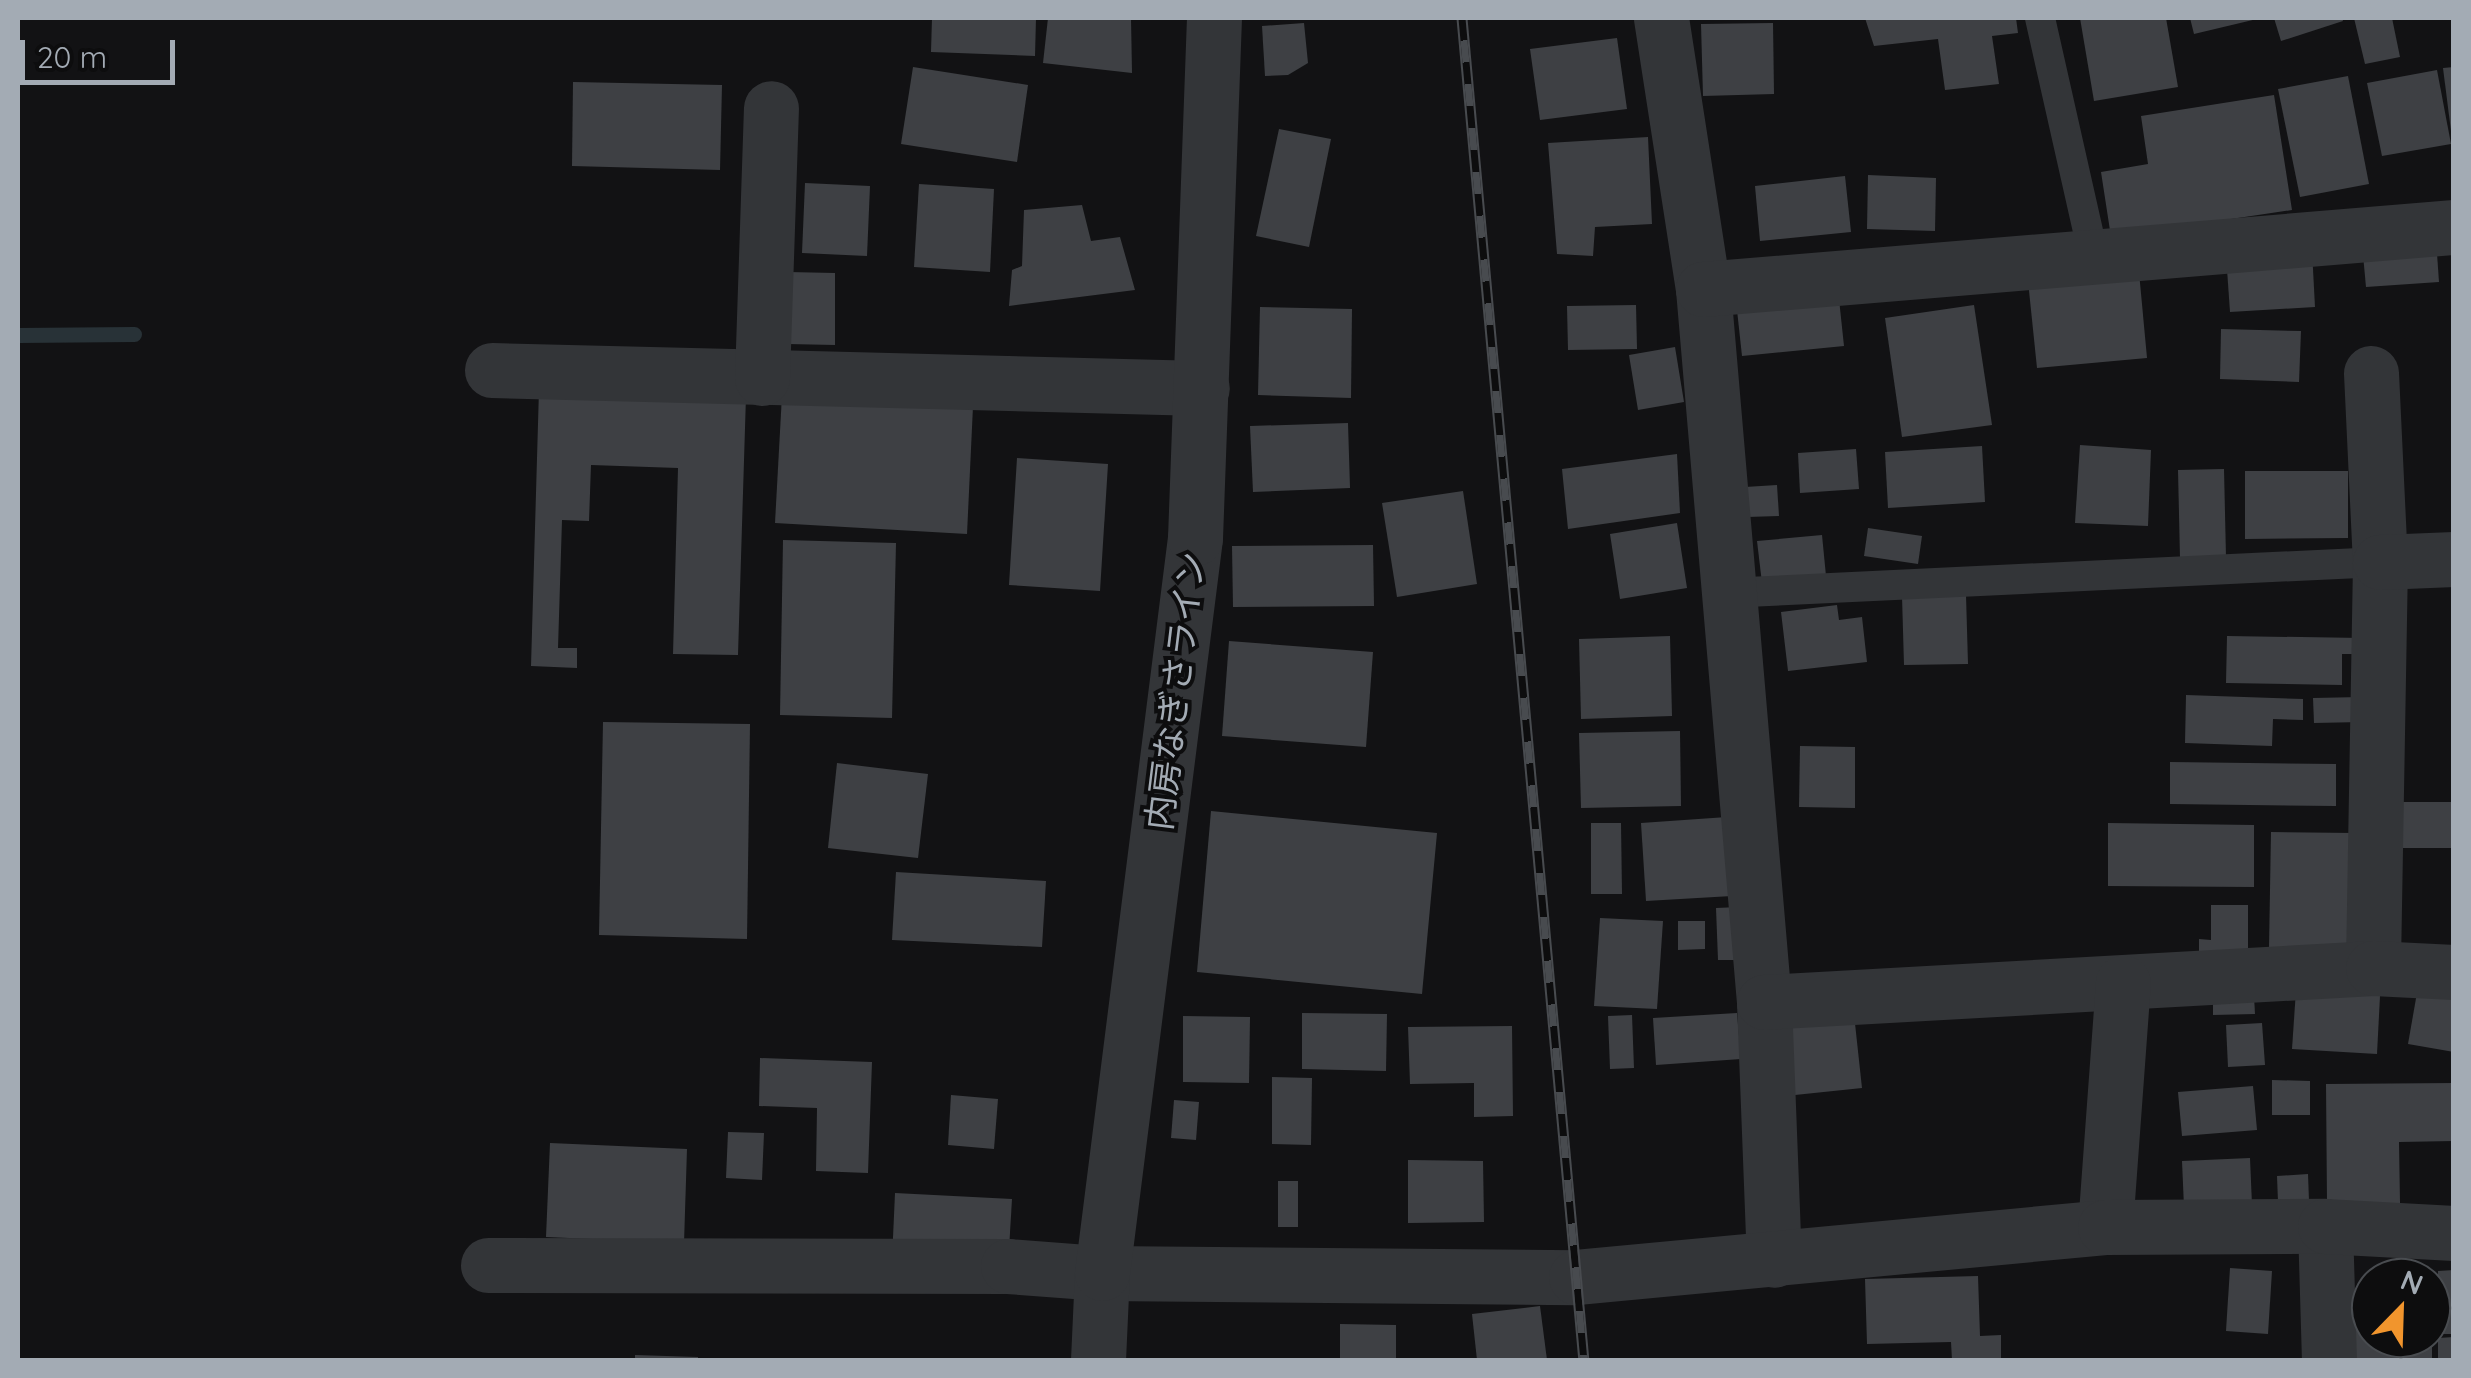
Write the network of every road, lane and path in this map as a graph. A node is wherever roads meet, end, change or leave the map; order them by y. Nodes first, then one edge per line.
1 (1214, 18) edge
2 (1661, 18) edge
3 (2040, 18) edge
4 (772, 108) dead end
5 (2454, 228) edge
6 (2094, 258) junction
7 (1703, 289) junction
8 (492, 370) dead end
9 (2371, 372) dead end
10 (762, 378) junction
11 (1202, 388) junction
12 (2454, 559) edge
13 (2380, 562) junction
14 (1725, 593) junction
15 (2373, 968) junction
16 (2454, 972) edge
17 (2122, 983) junction
18 (1764, 1002) junction
19 (2325, 1226) junction
20 (2106, 1227) junction
21 (2454, 1233) edge
22 (1774, 1260) junction
23 (488, 1265) dead end
24 (1102, 1272) junction
25 (1098, 1360) edge
26 (2329, 1360) edge

1 - 11 street, 内房なぎさライン
2 - 7 street
3 - 6 lane
4 - 10 street
5 - 6 street
6 - 7 street
7 - 14 street
8 - 10 street
9 - 13 street
10 - 11 street
11 - 24 street, 内房なぎさライン
12 - 13 street
13 - 14 lane
13 - 15 street
14 - 18 street
15 - 16 street
15 - 17 street
17 - 18 street
17 - 20 street
18 - 22 street
19 - 20 street
19 - 21 street
19 - 26 street
20 - 22 street
22 - 24 street
23 - 24 street
24 - 25 street, 内房なぎさライン

